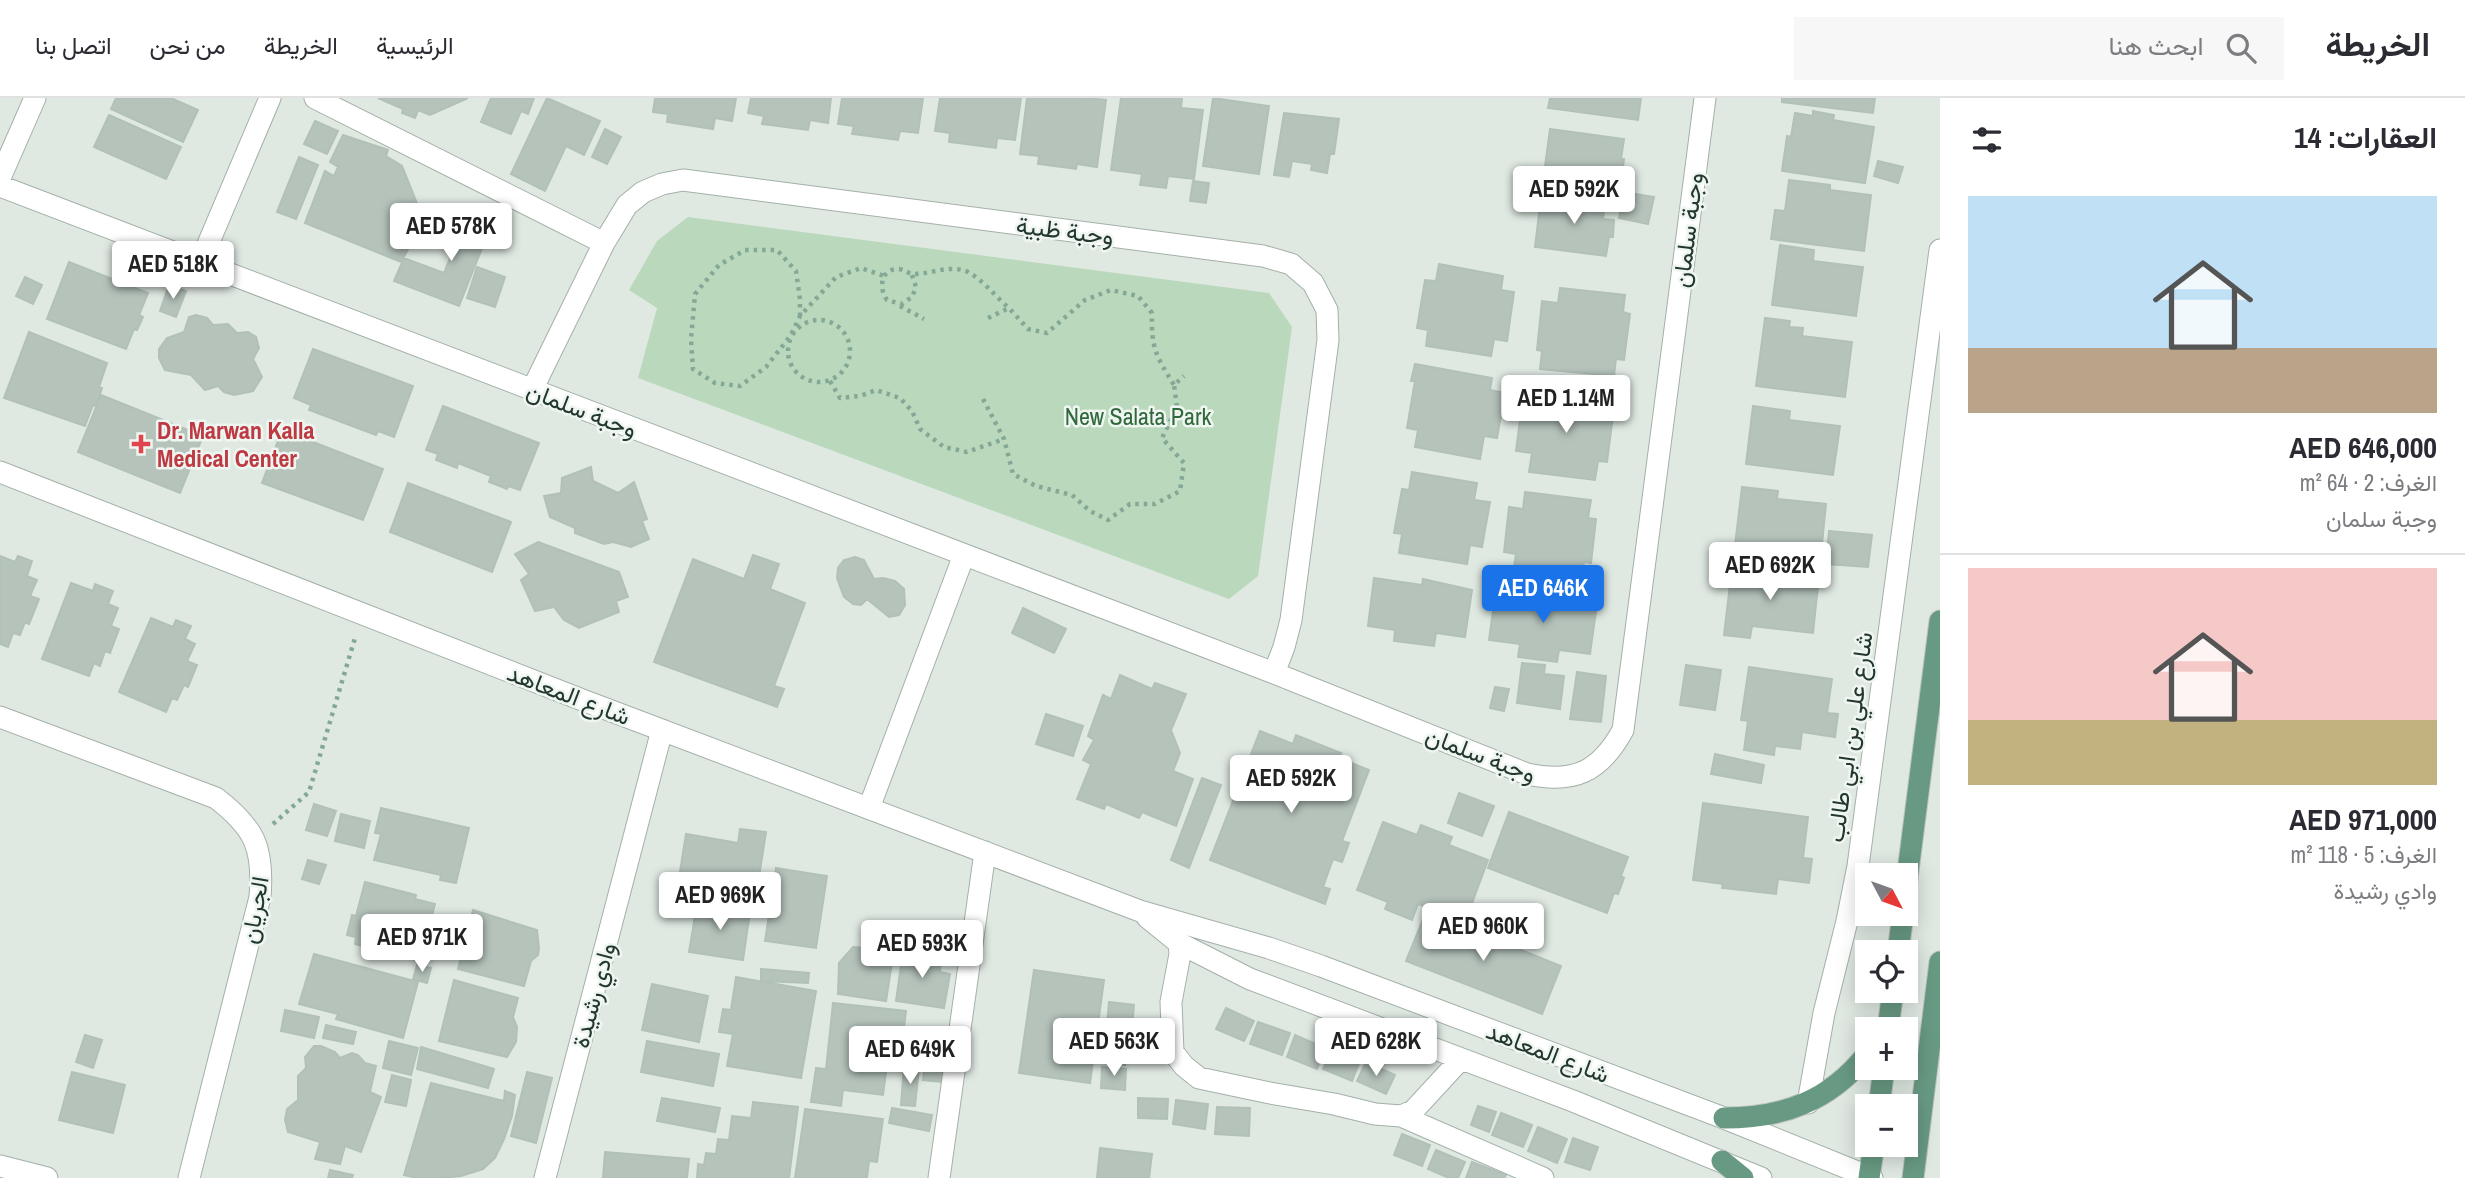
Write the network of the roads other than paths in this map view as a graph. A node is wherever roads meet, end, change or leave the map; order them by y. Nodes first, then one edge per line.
1 (270, 98) edge
2 (315, 98) edge
3 (1705, 98) edge
4 (31, 100) edge
5 (0, 178) edge
6 (0, 186) edge
7 (604, 243) junction
8 (1940, 250) edge
9 (200, 263) junction
10 (532, 390) junction
11 (0, 472) edge
12 (964, 555) junction
13 (1940, 621) edge
14 (1274, 673) junction
15 (0, 717) edge
16 (662, 730) junction
17 (869, 807) junction
18 (985, 852) junction
19 (1909, 863) edge
20 (1140, 911) junction
21 (1179, 943) junction
22 (1940, 962) edge
23 (1461, 1059) junction
24 (1855, 1069) edge
25 (1808, 1103) junction
26 (1401, 1115) junction
27 (1724, 1118) junction
28 (1872, 1157) edge
29 (1721, 1161) junction
30 (0, 1166) edge
31 (47, 1178) edge
32 (189, 1178) edge
33 (545, 1178) edge
34 (939, 1178) edge
35 (1543, 1178) edge
36 (1742, 1178) edge
37 (1761, 1178) edge
38 (1870, 1178) edge
39 (1913, 1178) edge

1 - 9 street
2 - 7 street
3 - 14 street, وجبة سلمان
4 - 5 street
6 - 9 street, وجبة سلمان
7 - 10 street, وجبة ظبية
7 - 14 street, وجبة ظبية
8 - 25 street, شارع علي بن ابي طالب
9 - 10 street, وجبة سلمان
10 - 12 street, وجبة سلمان
11 - 16 street, شارع المعاهد
12 - 14 street, وجبة سلمان
12 - 17 street
13 - 19 main road
15 - 32 street, الجريان
16 - 17 street, شارع المعاهد
16 - 33 street, وادي رشيدة
17 - 18 street, شارع المعاهد
18 - 20 street, شارع المعاهد
18 - 34 street
20 - 21 street, شارع المعاهد
20 - 27 street, شارع المعاهد
21 - 23 street, شارع المعاهد
21 - 26 street
22 - 39 main road
23 - 26 street
23 - 29 street, شارع المعاهد
24 - 25 main road
25 - 27 main road
26 - 35 street
27 - 38 street, شارع المعاهد
28 - 38 main road
29 - 36 main road
29 - 37 street, شارع المعاهد
30 - 31 street

